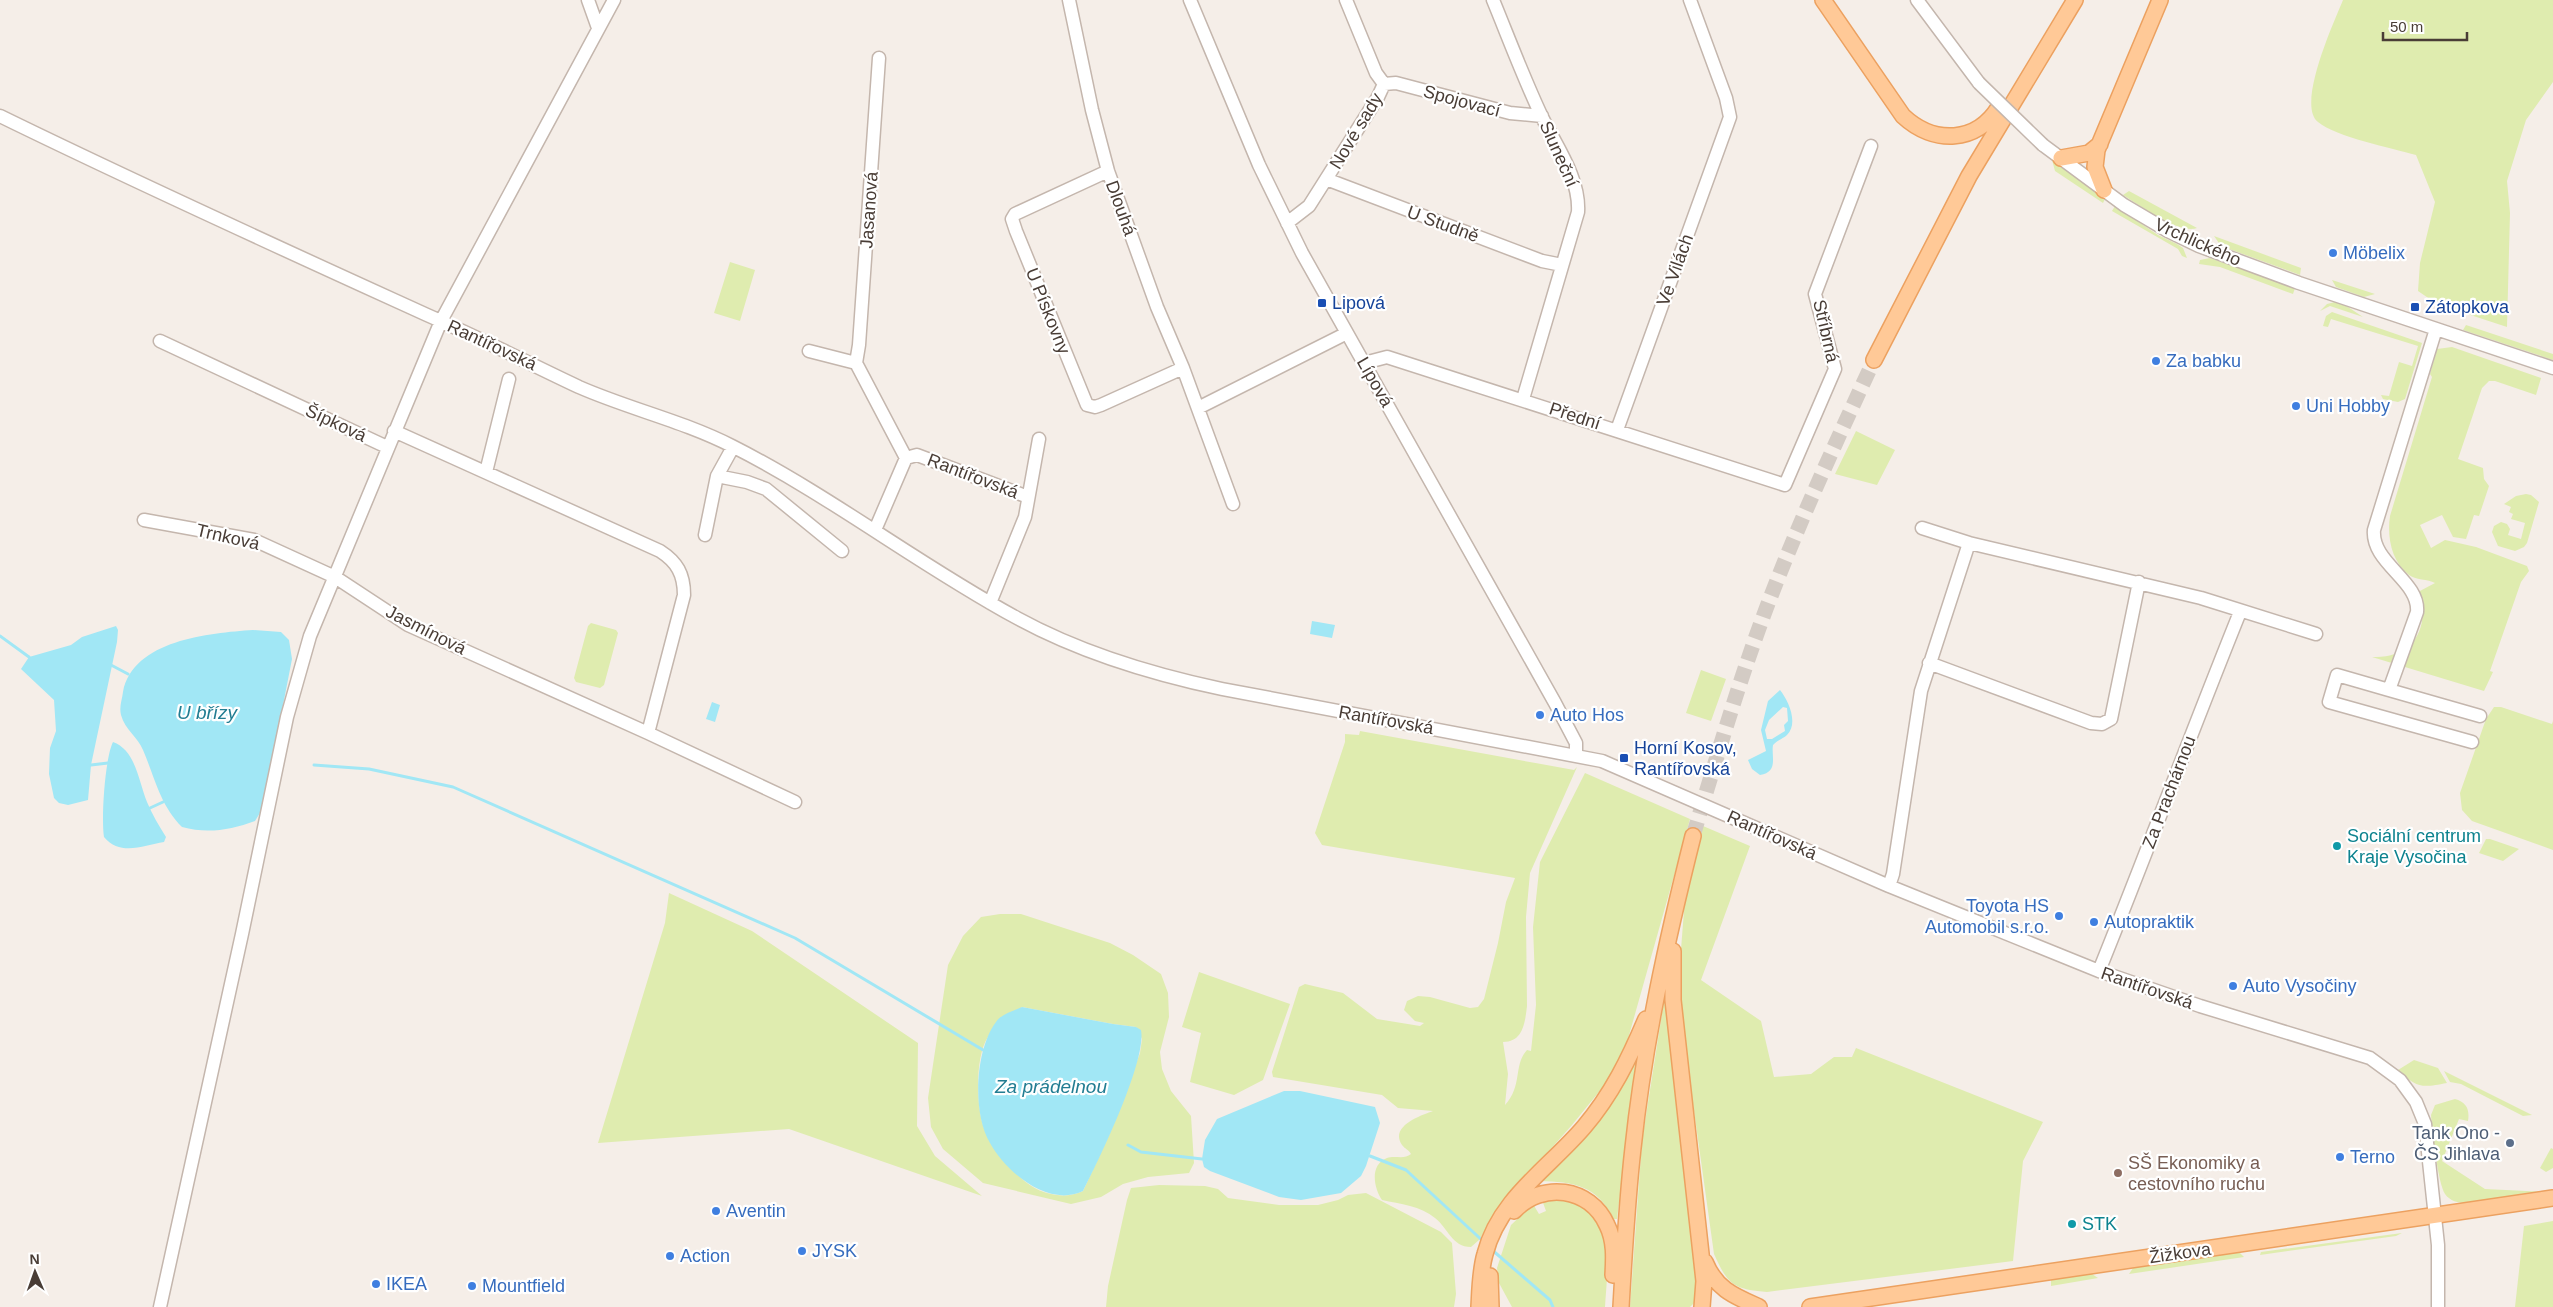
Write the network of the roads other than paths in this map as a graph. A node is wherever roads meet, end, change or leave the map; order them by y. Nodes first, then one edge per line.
1 (588, 0) edge
2 (614, 0) edge
3 (1069, 0) edge
4 (1190, 0) edge
5 (1346, 0) edge
6 (1493, 0) edge
7 (1690, 0) edge
8 (1823, 0) edge
9 (1917, 0) edge
10 (2075, 0) edge
11 (2160, 0) edge
12 (2063, 18) junction
13 (598, 28) junction
14 (879, 58) dead end
15 (1384, 84) junction
16 (0, 116) edge
17 (1542, 116) junction
18 (2100, 144) junction
19 (1871, 146) dead end
20 (2061, 158) junction
21 (1108, 171) junction
22 (1326, 179) junction
23 (2104, 190) junction
24 (1287, 222) junction
25 (1562, 265) junction
26 (441, 321) junction
27 (2436, 329) junction
28 (1347, 333) junction
29 (160, 341) dead end
30 (809, 351) dead end
31 (1874, 360) tunnel mouth
32 (856, 362) junction
33 (1364, 362) junction
34 (1183, 368) junction
35 (2553, 368) edge
36 (509, 379) dead end
37 (1523, 399) junction
38 (1198, 408) junction
39 (1617, 430) junction
40 (394, 431) junction
41 (1039, 439) dead end
42 (387, 447) junction
43 (734, 447) junction
44 (906, 458) junction
45 (486, 472) junction
46 (717, 476) junction
47 (1785, 485) joint
48 (1028, 497) junction
49 (1233, 504) dead end
50 (144, 520) dead end
51 (1922, 528) dead end
52 (875, 530) junction
53 (705, 535) dead end
54 (1969, 543) junction
55 (842, 551) dead end
56 (335, 577) junction
57 (2138, 582) junction
58 (990, 603) junction
59 (2240, 612) junction
60 (2316, 634) dead end
61 (1929, 663) junction
62 (2389, 690) junction
63 (2480, 716) dead end
64 (648, 733) junction
65 (2472, 742) dead end
66 (1576, 754) junction
67 (795, 802) dead end
68 (1693, 836) tunnel mouth
69 (1890, 886) junction
70 (1678, 892) junction
71 (2099, 971) junction
72 (1657, 993) junction
73 (2553, 1198) edge
74 (2434, 1217) junction
75 (1497, 1232) junction
76 (1700, 1250) junction
77 (1489, 1255) junction
78 (1618, 1278) junction
79 (1490, 1291) junction
80 (160, 1307) edge
81 (1479, 1307) edge
82 (1491, 1307) edge
83 (1498, 1307) edge
84 (1616, 1307) edge
85 (1621, 1307) edge
86 (1702, 1307) edge
87 (1759, 1307) edge
88 (1810, 1307) edge
89 (2438, 1307) edge

1 - 13 street
2 - 13 street, Šípková
3 - 21 street, Dlouhá
4 - 24 street, Lípová
5 - 15 street, Nové sady
6 - 17 street, Sluneční
7 - 39 street, Ve Vilách
8 - 12 main road
9 - 20 street, Vrchlického, bridge
10 - 12 main road
11 - 18 main road
12 - 31 main road
13 - 26 street, Šípková
14 - 32 street, Jasanová
15 - 17 street, Spojovací
15 - 22 street, Nové sady
16 - 26 street, Rantířovská
17 - 25 street, Sluneční
18 - 20 main road
18 - 23 main road
19 - 47 street, Stříbrná
20 - 23 street, Vrchlického
21 - 34 street, Dlouhá
21 - 34 street, U Pískovny
22 - 24 street, Nové sady
22 - 25 street, U Studně
23 - 27 street, Vrchlického
24 - 28 street, Lípová
25 - 37 street, Sluneční
26 - 40 street, Šípková
26 - 43 street, Rantířovská
27 - 35 street, Vrchlického
27 - 62 street
28 - 33 street, Lípová
28 - 38 street
29 - 42 street, Šípková
30 - 32 street
32 - 44 street
33 - 37 street, Přední
33 - 66 street, Lípová
34 - 38 street, Dlouhá
36 - 45 street
37 - 39 street, Přední
38 - 49 street, Dlouhá
39 - 47 street, Přední
40 - 42 street, Šípková
40 - 45 street
41 - 48 street, Rantířovská
42 - 56 street
43 - 46 street
43 - 52 street, Rantířovská
44 - 48 street, Rantířovská
44 - 52 street, Rantířovská
45 - 64 street
46 - 53 street
46 - 55 street
48 - 58 street, Rantířovská
50 - 56 street, Trnková
51 - 54 street
52 - 58 street, Rantířovská
54 - 57 street
54 - 61 street
56 - 64 street, Jasmínová
56 - 80 street
57 - 59 street
57 - 61 street
58 - 66 street, Rantířovská
59 - 60 street
59 - 71 street, Za Prachárnou
61 - 69 street
62 - 63 street
62 - 65 street
64 - 67 street, Jasmínová
66 - 69 street, Rantířovská
68 - 70 main road
69 - 71 street, Rantířovská
70 - 72 main road
70 - 76 main road
71 - 74 street, Rantířovská
72 - 75 main road
72 - 78 main road
73 - 74 main road, Žižkova
74 - 88 main road, Žižkova
74 - 89 street
75 - 77 main road
75 - 78 main road
76 - 86 main road
76 - 87 main road
77 - 79 main road
77 - 81 main road
78 - 84 main road
78 - 85 main road
79 - 82 main road
79 - 83 main road

